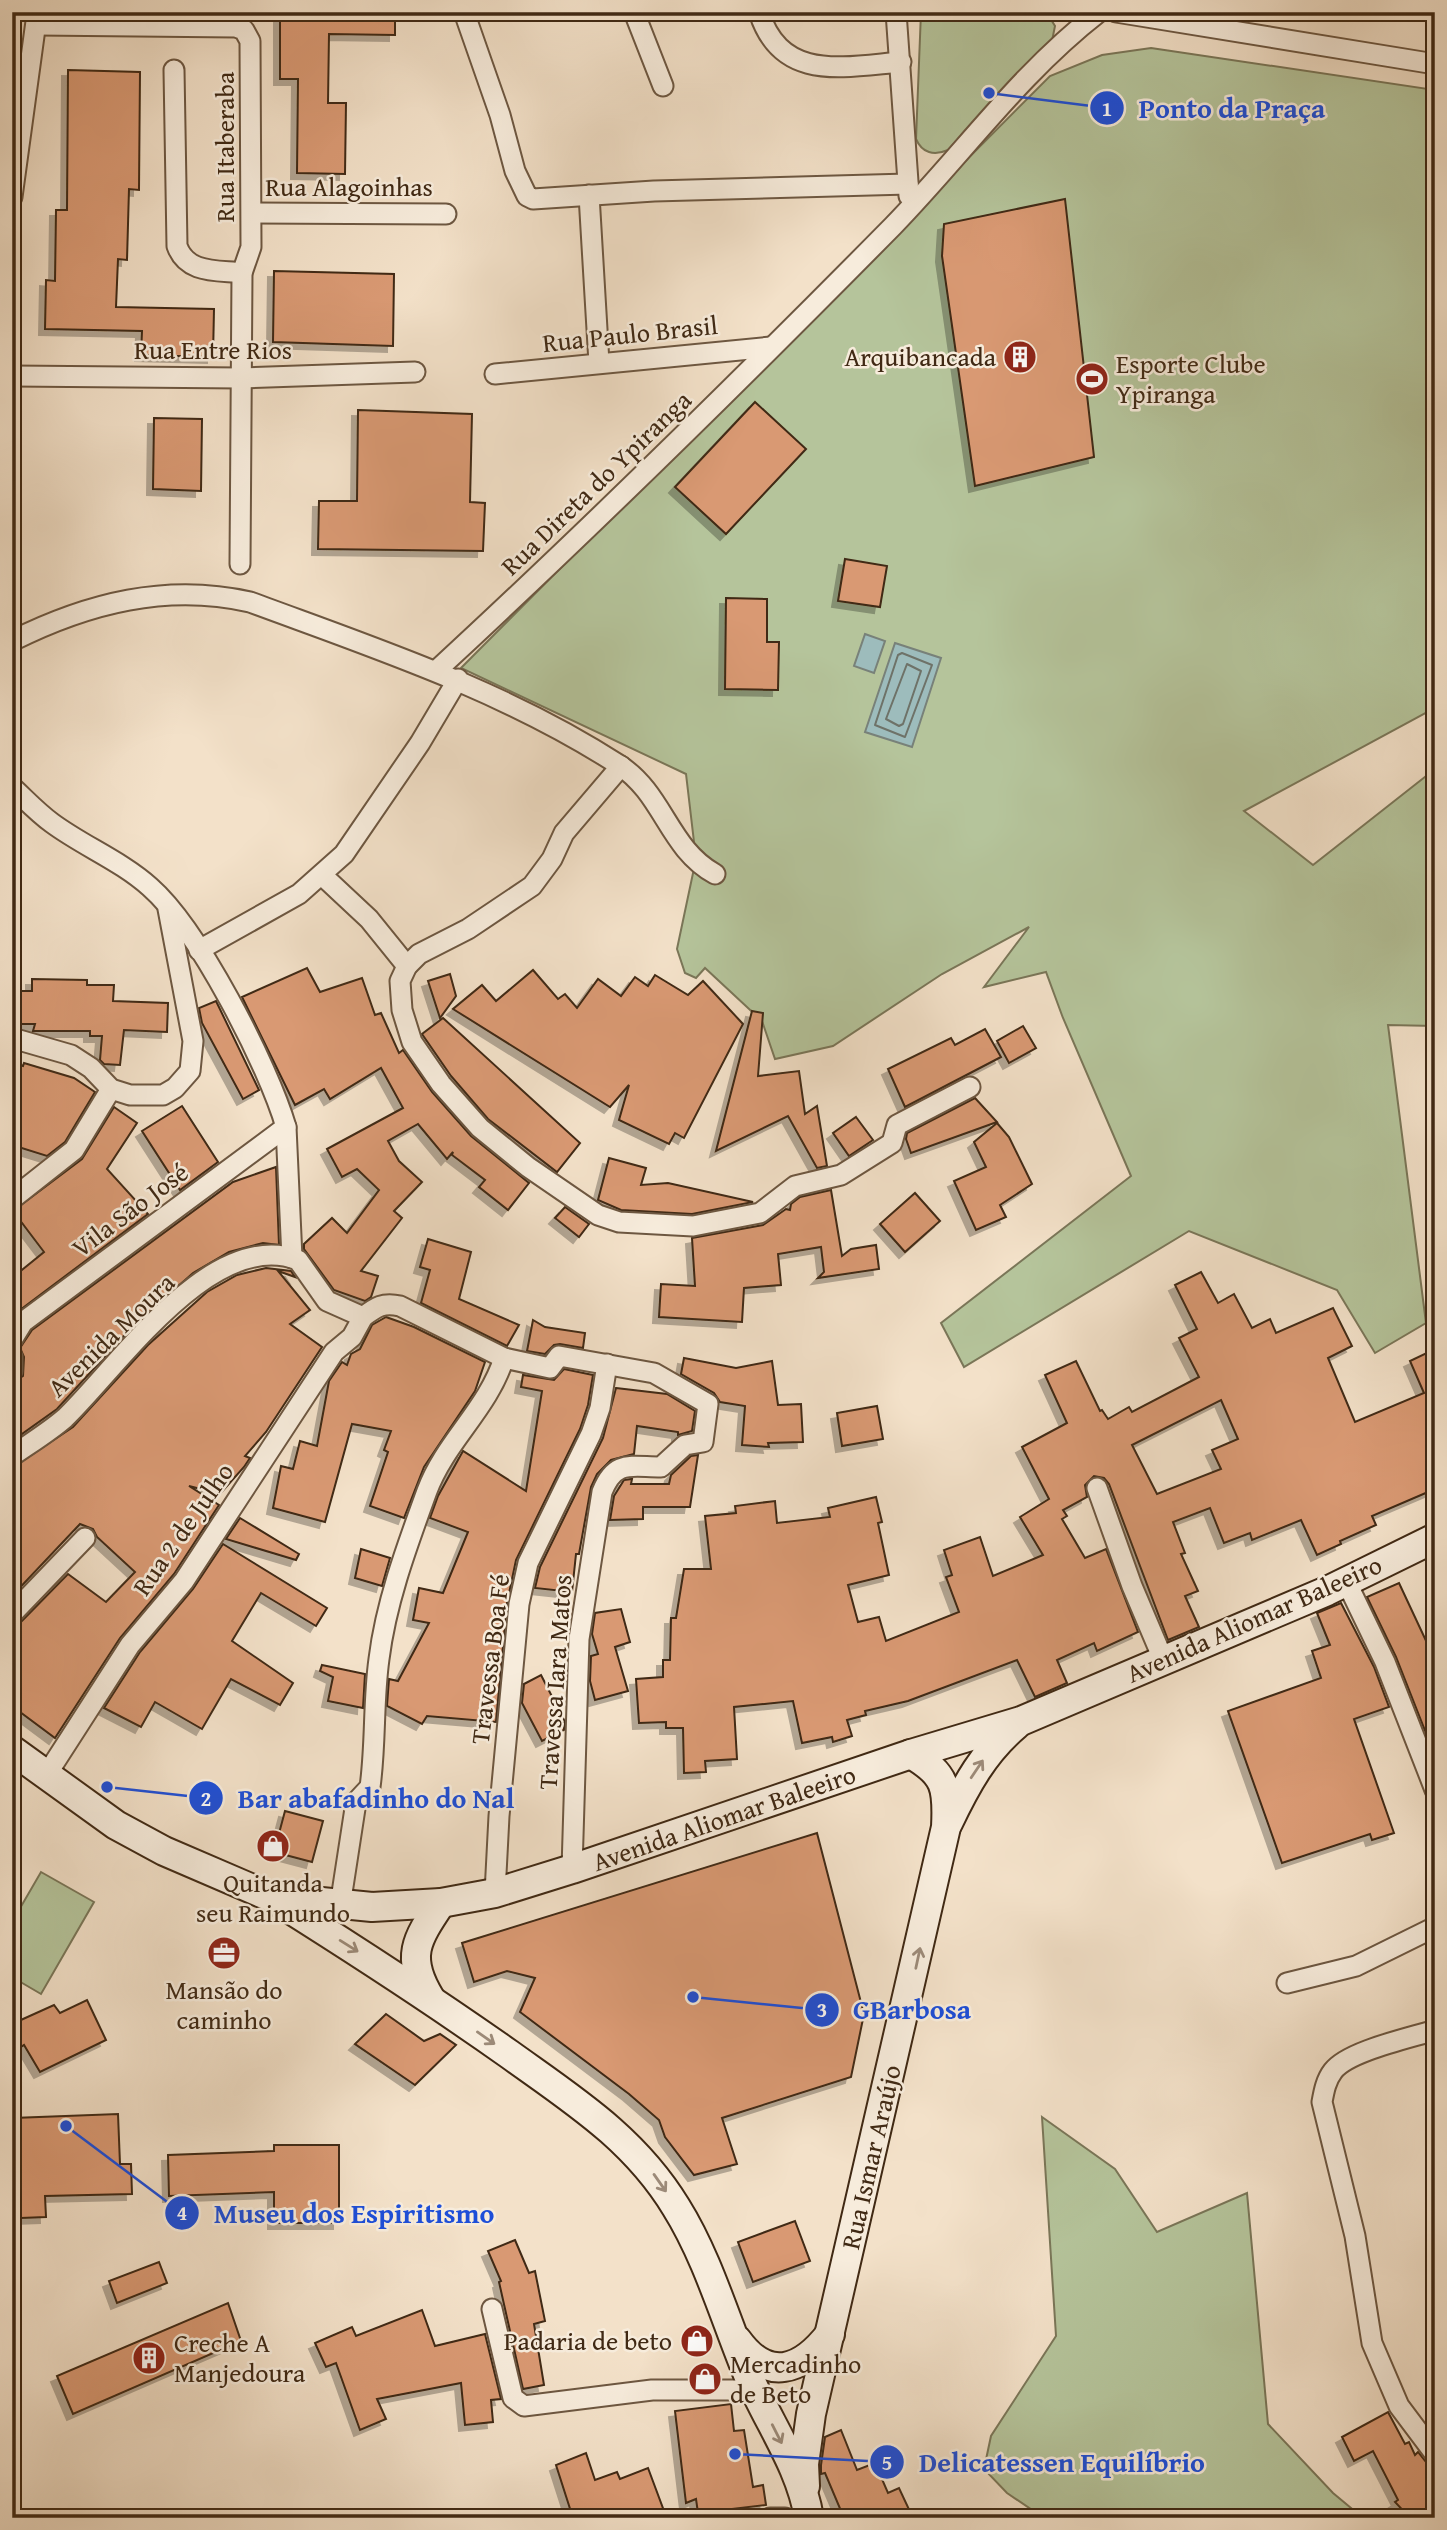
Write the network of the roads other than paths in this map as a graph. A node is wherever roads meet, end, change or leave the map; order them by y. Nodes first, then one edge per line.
1 (464, 12) edge
2 (634, 12) edge
3 (759, 12) edge
4 (895, 12) edge
5 (1099, 12) edge
6 (1116, 12) edge
7 (37, 19) edge
8 (236, 20) edge
9 (901, 62) junction
10 (1435, 64) edge
11 (174, 70) dead end
12 (663, 86) dead end
13 (908, 184) junction
14 (589, 195) junction
15 (12, 197) edge
16 (909, 209) junction
17 (252, 213) junction
18 (446, 214) dead end
19 (242, 273) junction
20 (771, 347) junction
21 (599, 363) junction
22 (415, 372) dead end
23 (495, 374) dead end
24 (12, 376) edge
25 (241, 378) junction
26 (240, 564) dead end
27 (12, 641) edge
28 (437, 670) junction
29 (458, 679) junction
30 (621, 766) junction
31 (12, 787) edge
32 (715, 874) dead end
33 (323, 876) junction
34 (167, 905) junction
35 (199, 950) junction
36 (407, 966) junction
37 (12, 1038) edge
38 (970, 1087) dead end
39 (111, 1090) junction
40 (286, 1127) junction
41 (12, 1199) edge
42 (292, 1258) junction
43 (363, 1317) junction
44 (12, 1340) edge
45 (12, 1357) edge
46 (504, 1359) junction
47 (607, 1364) junction
48 (12, 1371) edge
49 (12, 1456) edge
50 (1097, 1488) dead end
51 (85, 1538) dead end
52 (1435, 1538) edge
53 (1346, 1581) junction
54 (12, 1614) edge
55 (1163, 1659) junction
56 (1021, 1721) junction
57 (12, 1750) edge
58 (911, 1754) junction
59 (47, 1774) junction
60 (1435, 1790) edge
61 (946, 1827) junction
62 (572, 1870) junction
63 (495, 1894) junction
64 (271, 1897) junction
65 (441, 1903) junction
66 (340, 1906) junction
67 (1435, 1927) edge
68 (1287, 1983) dead end
69 (430, 1998) junction
70 (1435, 2030) edge
71 (492, 2309) dead end
72 (728, 2327) junction
73 (830, 2334) junction
74 (754, 2390) junction
75 (1435, 2454) edge
76 (805, 2489) junction
77 (770, 2518) edge
78 (785, 2518) edge
79 (809, 2518) edge

1 - 14 street
2 - 12 street
3 - 9 street
4 - 9 street
5 - 16 street, Rua Direta do Ypiranga
6 - 10 street
7 - 8 street, Rua Itaberaba
7 - 15 street
8 - 17 street, Rua Itaberaba
9 - 13 street
11 - 19 street
13 - 14 street
13 - 16 street
14 - 21 street
16 - 20 street, Rua Direta do Ypiranga
17 - 18 street, Rua Alagoinhas
17 - 19 street, Rua Itaberaba
19 - 25 street, Rua Itaberaba
20 - 21 street, Rua Paulo Brasil
20 - 28 street, Rua Direta do Ypiranga
21 - 23 street, Rua Paulo Brasil
22 - 25 street, Rua Entre Rios
24 - 25 street, Rua Entre Rios
25 - 26 street, Rua Itaberaba
27 - 28 street
28 - 29 street
29 - 30 street
29 - 33 street
30 - 32 street
30 - 36 street
31 - 34 street
33 - 35 street
33 - 36 street
34 - 35 street
34 - 39 street
35 - 40 street
36 - 38 street
37 - 39 street
39 - 41 street
40 - 42 street
40 - 44 street, Vila São José
42 - 43 street
42 - 49 street, Avenida Moura
43 - 46 street
43 - 59 street, Rua 2 de Julho
45 - 48 street
46 - 47 street
46 - 66 street
47 - 62 street, Travessa Iara Matos
47 - 63 street, Travessa Boa Fé
50 - 55 street
51 - 54 street
52 - 53 main road, Avenida Aliomar Baleeiro
53 - 55 main road, Avenida Aliomar Baleeiro
53 - 60 street
55 - 56 main road, Avenida Aliomar Baleeiro
56 - 58 main road, Avenida Aliomar Baleeiro
61 -> 56 main road, Rua Ismar Araújo
57 - 59 main road, Avenida Aliomar Baleeiro
58 - 61 main road, Rua Ismar Araújo
58 - 62 main road, Avenida Aliomar Baleeiro
59 - 64 main road, Avenida Aliomar Baleeiro
73 -> 61 main road, Rua Ismar Araújo
62 - 63 main road, Avenida Aliomar Baleeiro
63 - 65 main road, Avenida Aliomar Baleeiro
64 - 66 main road, Avenida Aliomar Baleeiro
64 -> 69 main road
65 - 66 main road, Avenida Aliomar Baleeiro
65 - 69 main road
67 - 68 street
69 -> 72 main road
70 - 75 street
71 - 74 street
72 - 73 main road
72 - 74 main road
73 - 76 main road, Rua Ismar Araújo
74 -> 76 main road
76 - 79 main road
77 - 78 street

